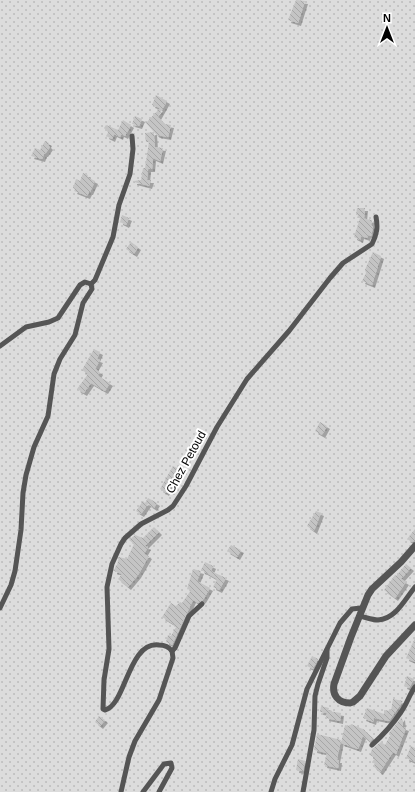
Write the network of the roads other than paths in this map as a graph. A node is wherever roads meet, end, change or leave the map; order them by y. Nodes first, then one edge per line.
1 (132, 136) dead end
2 (376, 217) dead end
3 (91, 284) junction
4 (0, 346) edge
5 (415, 546) edge
6 (415, 587) edge
7 (202, 604) dead end
8 (0, 608) edge
9 (361, 608) junction
10 (359, 616) junction
11 (415, 624) edge
12 (327, 648) junction
13 (172, 651) junction
14 (415, 687) edge
15 (372, 745) dead end
16 (121, 792) edge
17 (143, 792) edge
18 (159, 792) edge
19 (270, 792) edge
20 (303, 792) edge

1 - 3 street
2 - 13 street, Chez Petoud
3 - 4 street
3 - 8 street
5 - 9 street
6 - 10 street
7 - 13 street
9 - 10 street
9 - 12 street
10 - 11 street
12 - 19 street
12 - 20 street
13 - 16 street
14 - 15 street
17 - 18 street

